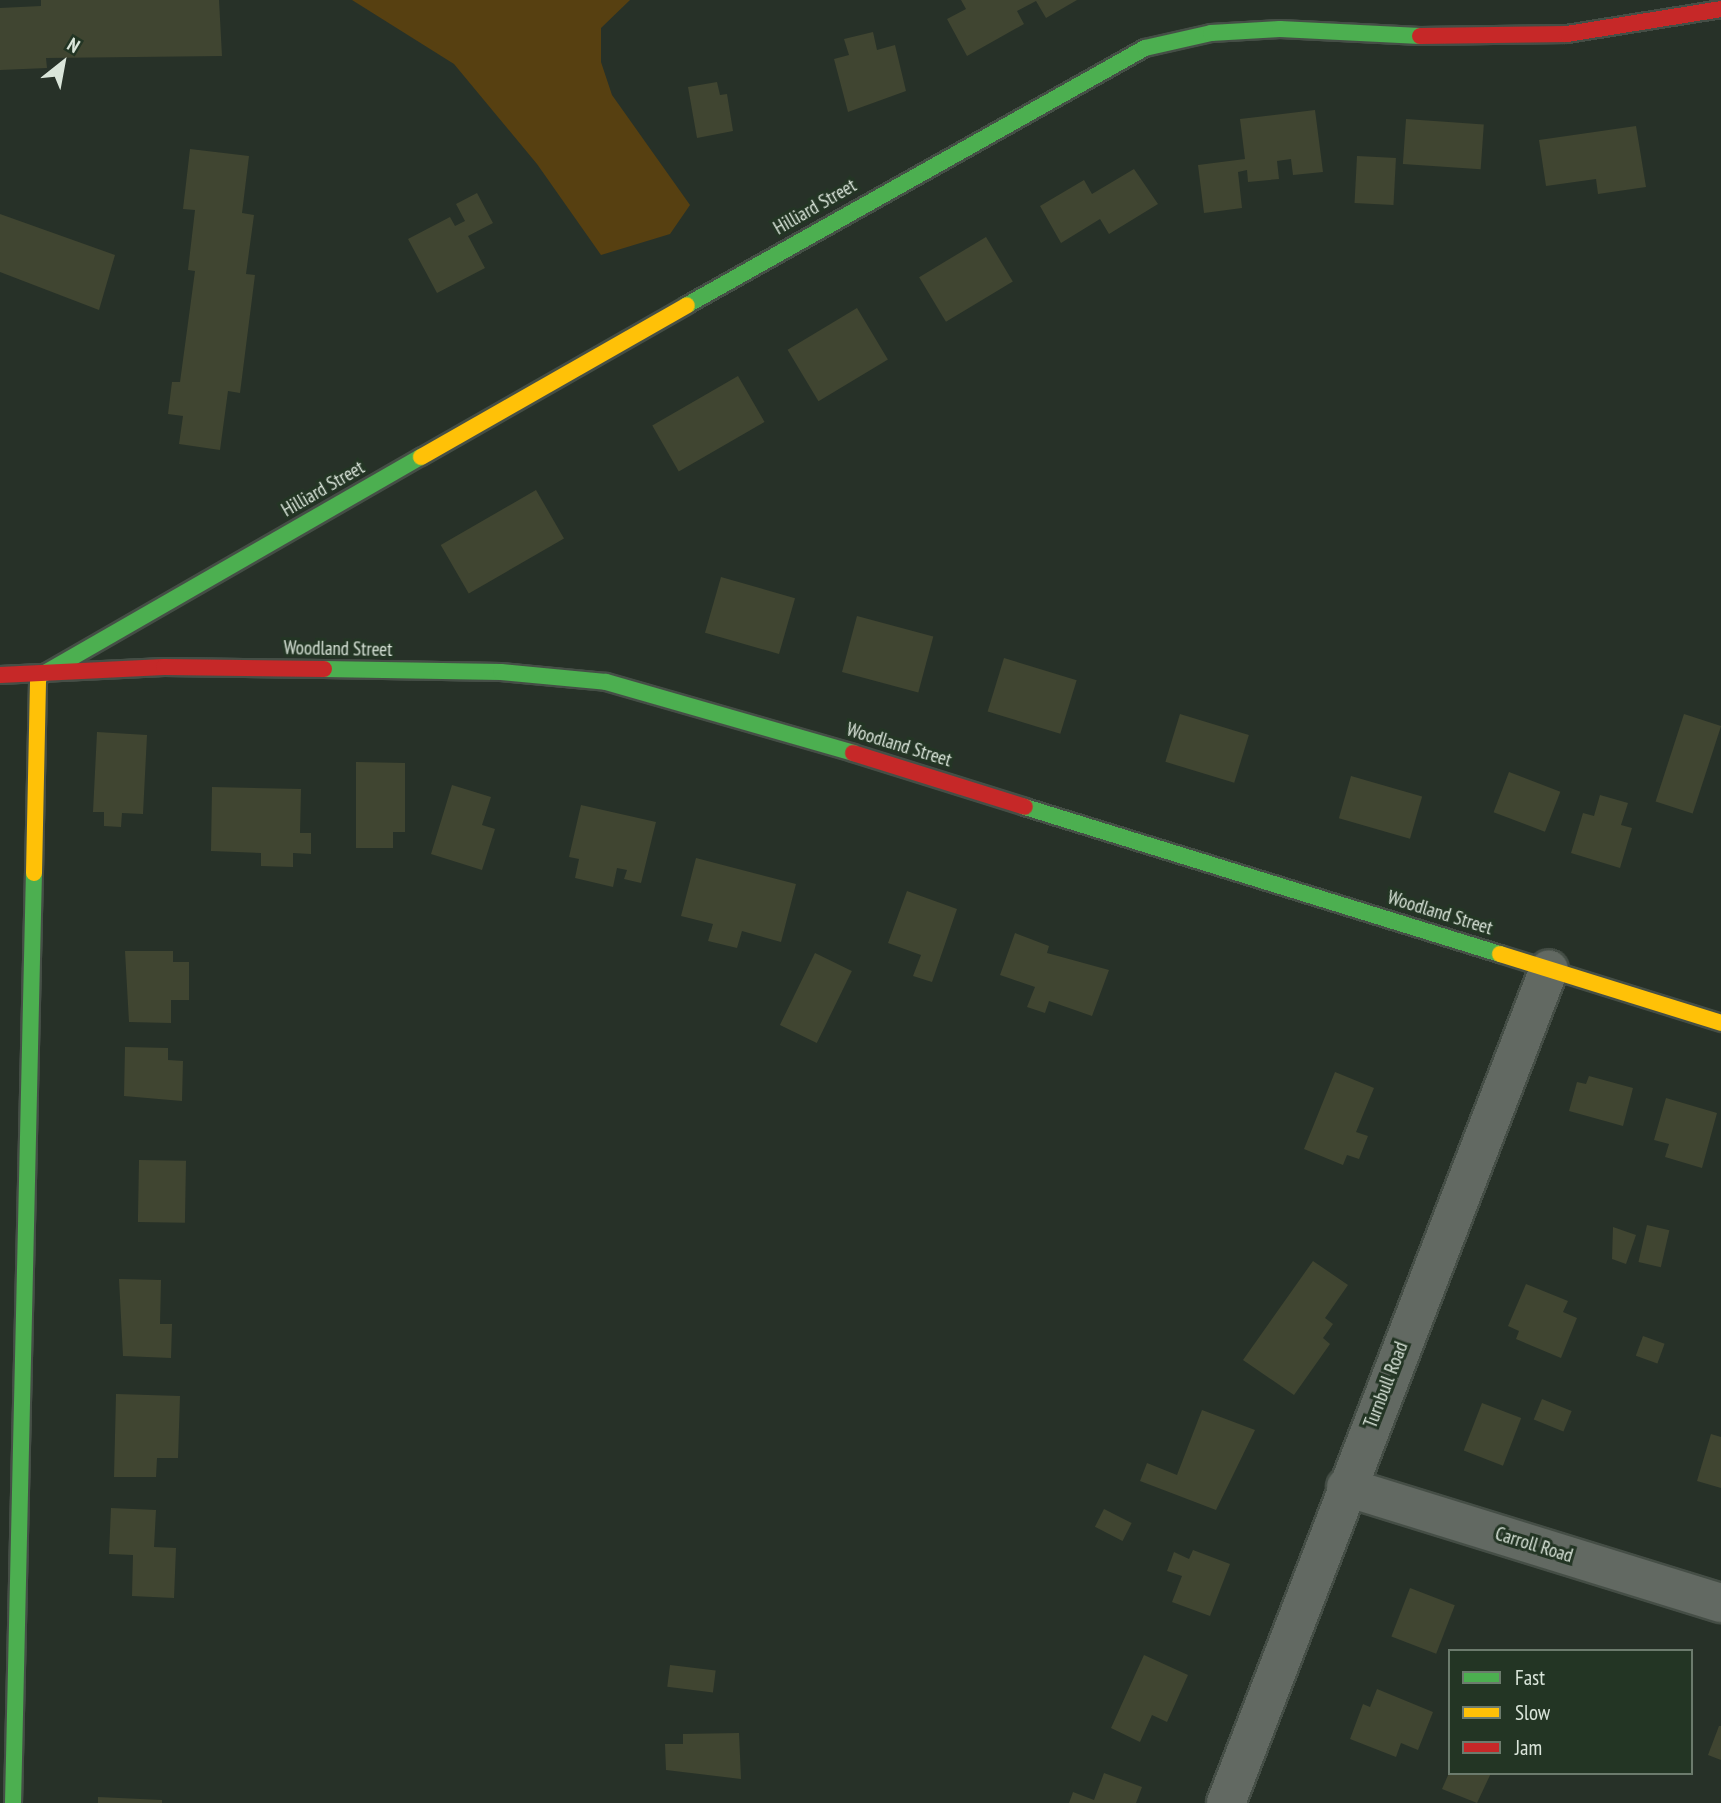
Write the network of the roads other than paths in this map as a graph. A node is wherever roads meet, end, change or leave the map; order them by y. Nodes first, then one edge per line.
1 (1721, 9) edge
2 (0, 675) edge
3 (38, 677) junction
4 (1549, 969) junction
5 (1721, 1023) edge
6 (1346, 1487) junction
7 (9, 1556) edge
8 (1721, 1603) edge
9 (13, 1803) edge
10 (1226, 1803) edge

1 - 3 street, Hilliard Street
2 - 3 street
3 - 4 street, Woodland Street
3 - 7 street
4 - 5 street, Woodland Street
4 - 6 street, Turnbull Road
6 - 8 street, Carroll Road
6 - 10 street, Turnbull Road
7 - 9 street

